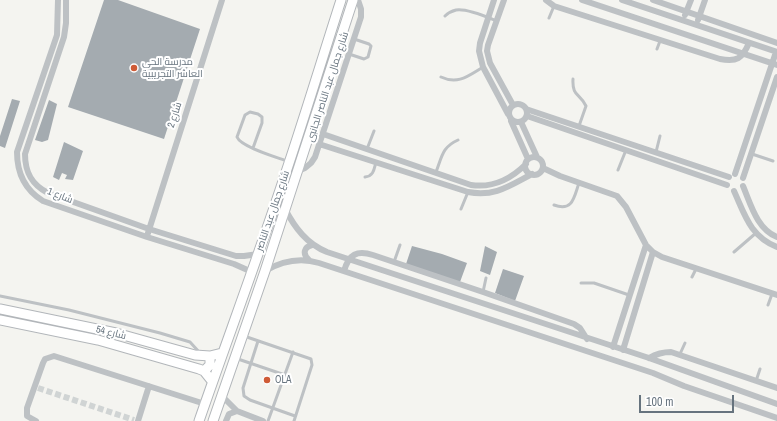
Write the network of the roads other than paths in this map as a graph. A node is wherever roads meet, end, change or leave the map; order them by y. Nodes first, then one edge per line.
1 (58, 0) edge
2 (66, 0) edge
3 (222, 0) edge
4 (342, 0) edge
5 (353, 0) edge
6 (358, 0) edge
7 (494, 0) edge
8 (504, 0) edge
9 (546, 0) edge
10 (582, 0) edge
11 (622, 0) edge
12 (652, 0) edge
13 (691, 0) edge
14 (705, 0) edge
15 (554, 6) junction
16 (687, 12) junction
17 (444, 16) dead end
18 (700, 16) junction
19 (488, 18) junction
20 (549, 18) dead end
21 (497, 20) junction
22 (683, 20) junction
23 (696, 25) junction
24 (354, 39) junction
25 (660, 41) junction
26 (749, 43) junction
27 (777, 43) edge
28 (657, 49) dead end
29 (777, 52) edge
30 (349, 54) junction
31 (744, 54) junction
32 (775, 65) edge
33 (483, 67) junction
34 (441, 77) dead end
35 (777, 77) edge
36 (573, 79) dead end
37 (513, 105) junction
38 (526, 109) junction
39 (508, 114) junction
40 (527, 116) junction
41 (511, 120) junction
42 (521, 122) junction
43 (578, 126) junction
44 (751, 126) junction
45 (760, 128) junction
46 (374, 131) dead end
47 (323, 134) junction
48 (660, 136) dead end
49 (458, 140) dead end
50 (320, 144) junction
51 (253, 148) junction
52 (367, 149) junction
53 (626, 150) junction
54 (656, 152) junction
55 (751, 154) junction
56 (537, 157) junction
57 (403, 161) junction
58 (773, 161) dead end
59 (289, 162) junction
60 (376, 162) junction
61 (527, 162) junction
62 (543, 168) junction
63 (400, 170) junction
64 (618, 170) dead end
65 (298, 171) junction
66 (436, 172) junction
67 (532, 174) junction
68 (732, 175) junction
69 (365, 176) dead end
70 (743, 178) junction
71 (579, 183) junction
72 (727, 185) junction
73 (743, 186) junction
74 (734, 190) junction
75 (468, 192) junction
76 (554, 205) dead end
77 (285, 209) junction
78 (461, 209) dead end
79 (149, 229) junction
80 (756, 233) junction
81 (147, 237) junction
82 (777, 237) edge
83 (312, 245) junction
84 (400, 245) dead end
85 (646, 245) junction
86 (777, 247) edge
87 (653, 252) junction
88 (734, 252) dead end
89 (258, 254) junction
90 (309, 260) junction
91 (348, 260) junction
92 (394, 262) junction
93 (696, 268) junction
94 (265, 271) junction
95 (344, 271) junction
96 (252, 272) junction
97 (402, 277) junction
98 (692, 277) dead end
99 (486, 278) dead end
100 (581, 283) dead end
101 (398, 288) junction
102 (483, 292) junction
103 (775, 295) edge
104 (0, 296) edge
105 (629, 297) junction
106 (638, 302) junction
107 (768, 305) dead end
108 (0, 309) edge
109 (0, 320) edge
110 (243, 336) junction
111 (587, 339) junction
112 (258, 341) junction
113 (685, 343) dead end
114 (613, 347) junction
115 (623, 350) junction
116 (293, 352) junction
117 (222, 353) junction
118 (680, 355) junction
119 (206, 356) junction
120 (235, 358) junction
121 (649, 358) junction
122 (251, 364) junction
123 (760, 370) dead end
124 (204, 371) junction
125 (284, 375) junction
126 (212, 381) junction
127 (756, 381) junction
128 (149, 386) junction
129 (777, 388) edge
130 (221, 395) junction
131 (751, 396) junction
132 (205, 404) junction
133 (777, 404) edge
134 (273, 408) junction
135 (746, 408) junction
136 (236, 411) junction
137 (295, 416) junction
138 (777, 418) edge
139 (36, 421) edge
140 (136, 421) edge
141 (199, 421) edge
142 (213, 421) edge
143 (226, 421) edge
144 (263, 421) edge
145 (268, 421) edge
146 (294, 421) edge

1 - 81 street, شارع 1
2 - 79 street, شارع 1
3 - 79 street, شارع 2
4 - 59 main road, شارع جمال عبد الناصر
5 - 65 main road, شارع جمال عبد الناصر
6 - 24 street, شارع جمال عبد الناصر الجانبى
7 - 19 street
8 - 21 street
9 - 15 street
10 - 31 street
11 - 22 street
12 - 16 street
13 - 16 street
14 - 18 street
15 - 20 lane
15 - 25 street
16 - 18 street
16 - 22 street
17 - 19 lane
18 - 23 street
18 - 27 street
19 - 21 lane
19 - 33 street
21 - 37 street
22 - 23 street
23 - 26 street
24 - 30 street, شارع جمال عبد الناصر الجانبى
24 - 30 lane
25 - 28 lane
25 - 31 street
26 - 29 street
26 - 31 street
29 - 32 street
30 - 47 street, شارع جمال عبد الناصر الجانبى
31 - 32 street
32 - 44 street
33 - 34 lane
33 - 39 street
35 - 45 street
36 - 43 lane
37 - 38 street
37 - 39 street
38 - 40 street
38 - 43 street
39 - 41 street
40 - 42 street
40 - 53 street
41 - 42 street
41 - 61 street
42 - 56 street
43 - 54 street
44 - 45 street
44 - 68 street
45 - 55 street
46 - 52 lane
47 - 50 street, شارع جمال عبد الناصر الجانبى
47 - 52 street
48 - 54 lane
49 - 66 lane
50 - 60 street
50 - 65 street, شارع جمال عبد الناصر الجانبى
51 - 51 lane
51 - 59 lane
52 - 57 street
53 - 64 lane
53 - 72 street
54 - 68 street
55 - 58 lane
55 - 70 street
56 - 61 street
56 - 62 street
57 - 63 street
57 - 66 street
59 - 89 main road, شارع جمال عبد الناصر
60 - 63 street
60 - 69 lane
61 - 66 street
61 - 67 street
62 - 67 street
62 - 71 street
63 - 75 street
65 - 77 main road, شارع جمال عبد الناصر
67 - 75 street
68 - 70 street
68 - 72 street
70 - 73 street
71 - 76 lane
71 - 85 street
72 - 74 street
73 - 74 street
73 - 82 street
74 - 80 street
75 - 78 lane
77 - 83 street
77 - 94 main road, شارع جمال عبد الناصر
79 - 81 street, شارع 2
79 - 89 street, شارع 1
80 - 86 street
80 - 88 lane
81 - 96 street, شارع 1
83 - 90 street
83 - 91 street
84 - 92 lane
85 - 87 street
85 - 105 street
87 - 93 street
87 - 106 street
89 - 96 main road, شارع جمال عبد الناصر
90 - 94 street
90 - 95 street
91 - 92 street
91 - 95 street
91 - 97 street
92 - 102 street
93 - 98 lane
93 - 103 street
94 - 110 main road, شارع جمال عبد الناصر
95 - 101 street
96 - 117 main road, شارع جمال عبد الناصر
97 - 101 street
97 - 111 street
99 - 102 lane
100 - 105 lane
101 - 135 street
102 - 111 street
103 - 107 lane
104 - 119 lane
105 - 106 street
105 - 114 street
106 - 115 street
108 - 119 main road, شارع 54
109 - 124 main road, شارع 54
110 - 112 lane
110 - 120 main road, شارع جمال عبد الناصر
111 - 114 street
112 - 116 lane
112 - 122 lane
113 - 118 lane
114 - 115 street
115 - 121 street
116 - 125 lane
116 - 137 lane
117 - 119 main road, شارع 54
117 - 126 main road, شارع جمال عبد الناصر
118 - 121 street
118 - 127 street
119 - 124 main road
120 - 122 lane
120 - 130 main road, شارع جمال عبد الناصر
121 - 131 street
122 - 125 lane
122 - 134 lane
123 - 127 lane
124 - 126 main road
125 - 134 lane
126 - 132 main road, شارع جمال عبد الناصر
127 - 129 street
128 - 132 street
128 - 139 street
128 - 140 street
130 - 136 street
130 - 142 main road, شارع جمال عبد الناصر
131 - 133 street
131 - 135 street
132 - 141 main road, شارع جمال عبد الناصر
134 - 137 lane
134 - 145 lane
135 - 138 street
136 - 143 street
136 - 144 street
137 - 146 lane

